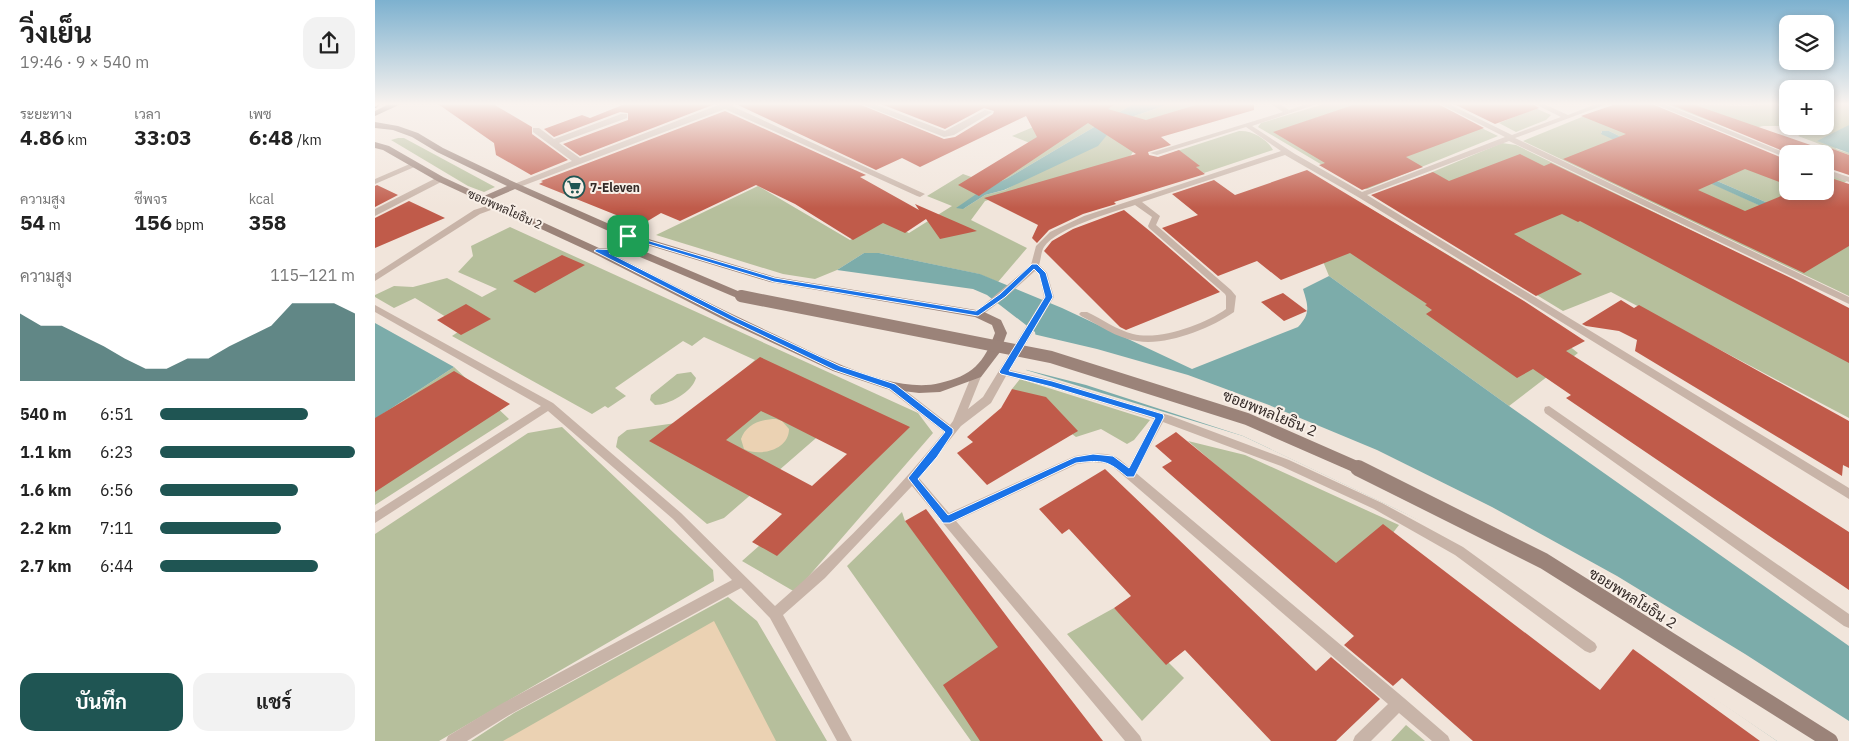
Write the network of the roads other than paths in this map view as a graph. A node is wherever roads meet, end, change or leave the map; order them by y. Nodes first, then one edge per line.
1 (421, 139) edge
2 (548, 139) edge
3 (562, 139) edge
4 (638, 139) edge
5 (800, 139) edge
6 (1202, 139) edge
7 (1267, 139) edge
8 (1506, 139) edge
9 (1513, 139) edge
10 (1743, 139) edge
11 (553, 142) junction
12 (375, 145) edge
13 (1286, 152) junction
14 (1154, 153) dead end
15 (1779, 153) edge
16 (578, 161) junction
17 (415, 165) junction
18 (1834, 174) edge
19 (441, 179) junction
20 (1849, 180) edge
21 (375, 182) edge
22 (515, 186) junction
23 (920, 194) dead end
24 (1361, 195) junction
25 (484, 200) junction
26 (1137, 202) junction
27 (496, 205) junction
28 (375, 213) edge
29 (628, 236) junction
30 (597, 251) junction
31 (642, 254) junction
32 (1035, 266) junction
33 (375, 278) edge
34 (1849, 301) edge
35 (375, 308) edge
36 (978, 314) junction
37 (1084, 314) dead end
38 (1003, 372) junction
39 (977, 374) junction
40 (893, 386) junction
41 (549, 406) junction
42 (1549, 410) dead end
43 (1160, 417) junction
44 (953, 427) junction
45 (1130, 475) junction
46 (913, 478) junction
47 (1849, 494) edge
48 (375, 518) edge
49 (946, 520) junction
50 (742, 581) junction
51 (775, 614) junction
52 (1849, 622) edge
53 (1590, 647) dead end
54 (1399, 703) junction
55 (453, 741) edge
56 (845, 741) edge
57 (1135, 741) edge
58 (1360, 741) edge
59 (1443, 741) edge
60 (1830, 741) edge

1 - 22 street, ซอยพหลโยธิน 2
2 - 11 street
3 - 11 street
4 - 16 street, ซอยพหลโยธิน 2
5 - 23 street, ซอยพหลโยธิน 2
6 - 14 lane
7 - 13 lane
8 - 24 lane
9 - 34 lane
10 - 15 lane
11 - 16 street
12 - 17 street, ซอยพหลโยธิน 2
13 - 24 lane
13 - 26 lane
16 - 22 street, ซอยพหลโยธิน 2
17 - 19 street, ซอยพหลโยธิน 2
17 - 21 lane
18 - 20 lane
19 - 25 street, ซอยพหลโยธิน 2
19 - 28 street
22 - 25 street
22 - 29 street, ซอยพหลโยธิน 2
24 - 47 lane
25 - 27 street, ซอยพหลโยธิน 2
26 - 32 lane
26 - 37 lane
27 - 30 street, ซอยพหลโยธิน 2
27 - 33 lane
29 - 31 street, ซอยพหลโยธิน 2
29 - 36 street
30 - 31 street, ซอยพหลโยธิน 2
30 - 40 street
31 - 60 street, ซอยพหลโยธิน 2, bridge
32 - 36 lane
32 - 38 lane
35 - 41 lane
36 - 39 street
38 - 43 lane
38 - 44 lane
39 - 40 street
39 - 44 lane
40 - 44 lane
41 - 48 lane
41 - 50 lane
42 - 52 lane
43 - 45 lane
43 - 53 lane
44 - 46 lane
45 - 49 lane
45 - 54 lane
46 - 49 lane
46 - 51 lane
49 - 57 lane
50 - 51 lane
50 - 55 lane
51 - 56 lane
54 - 58 lane
54 - 59 lane

